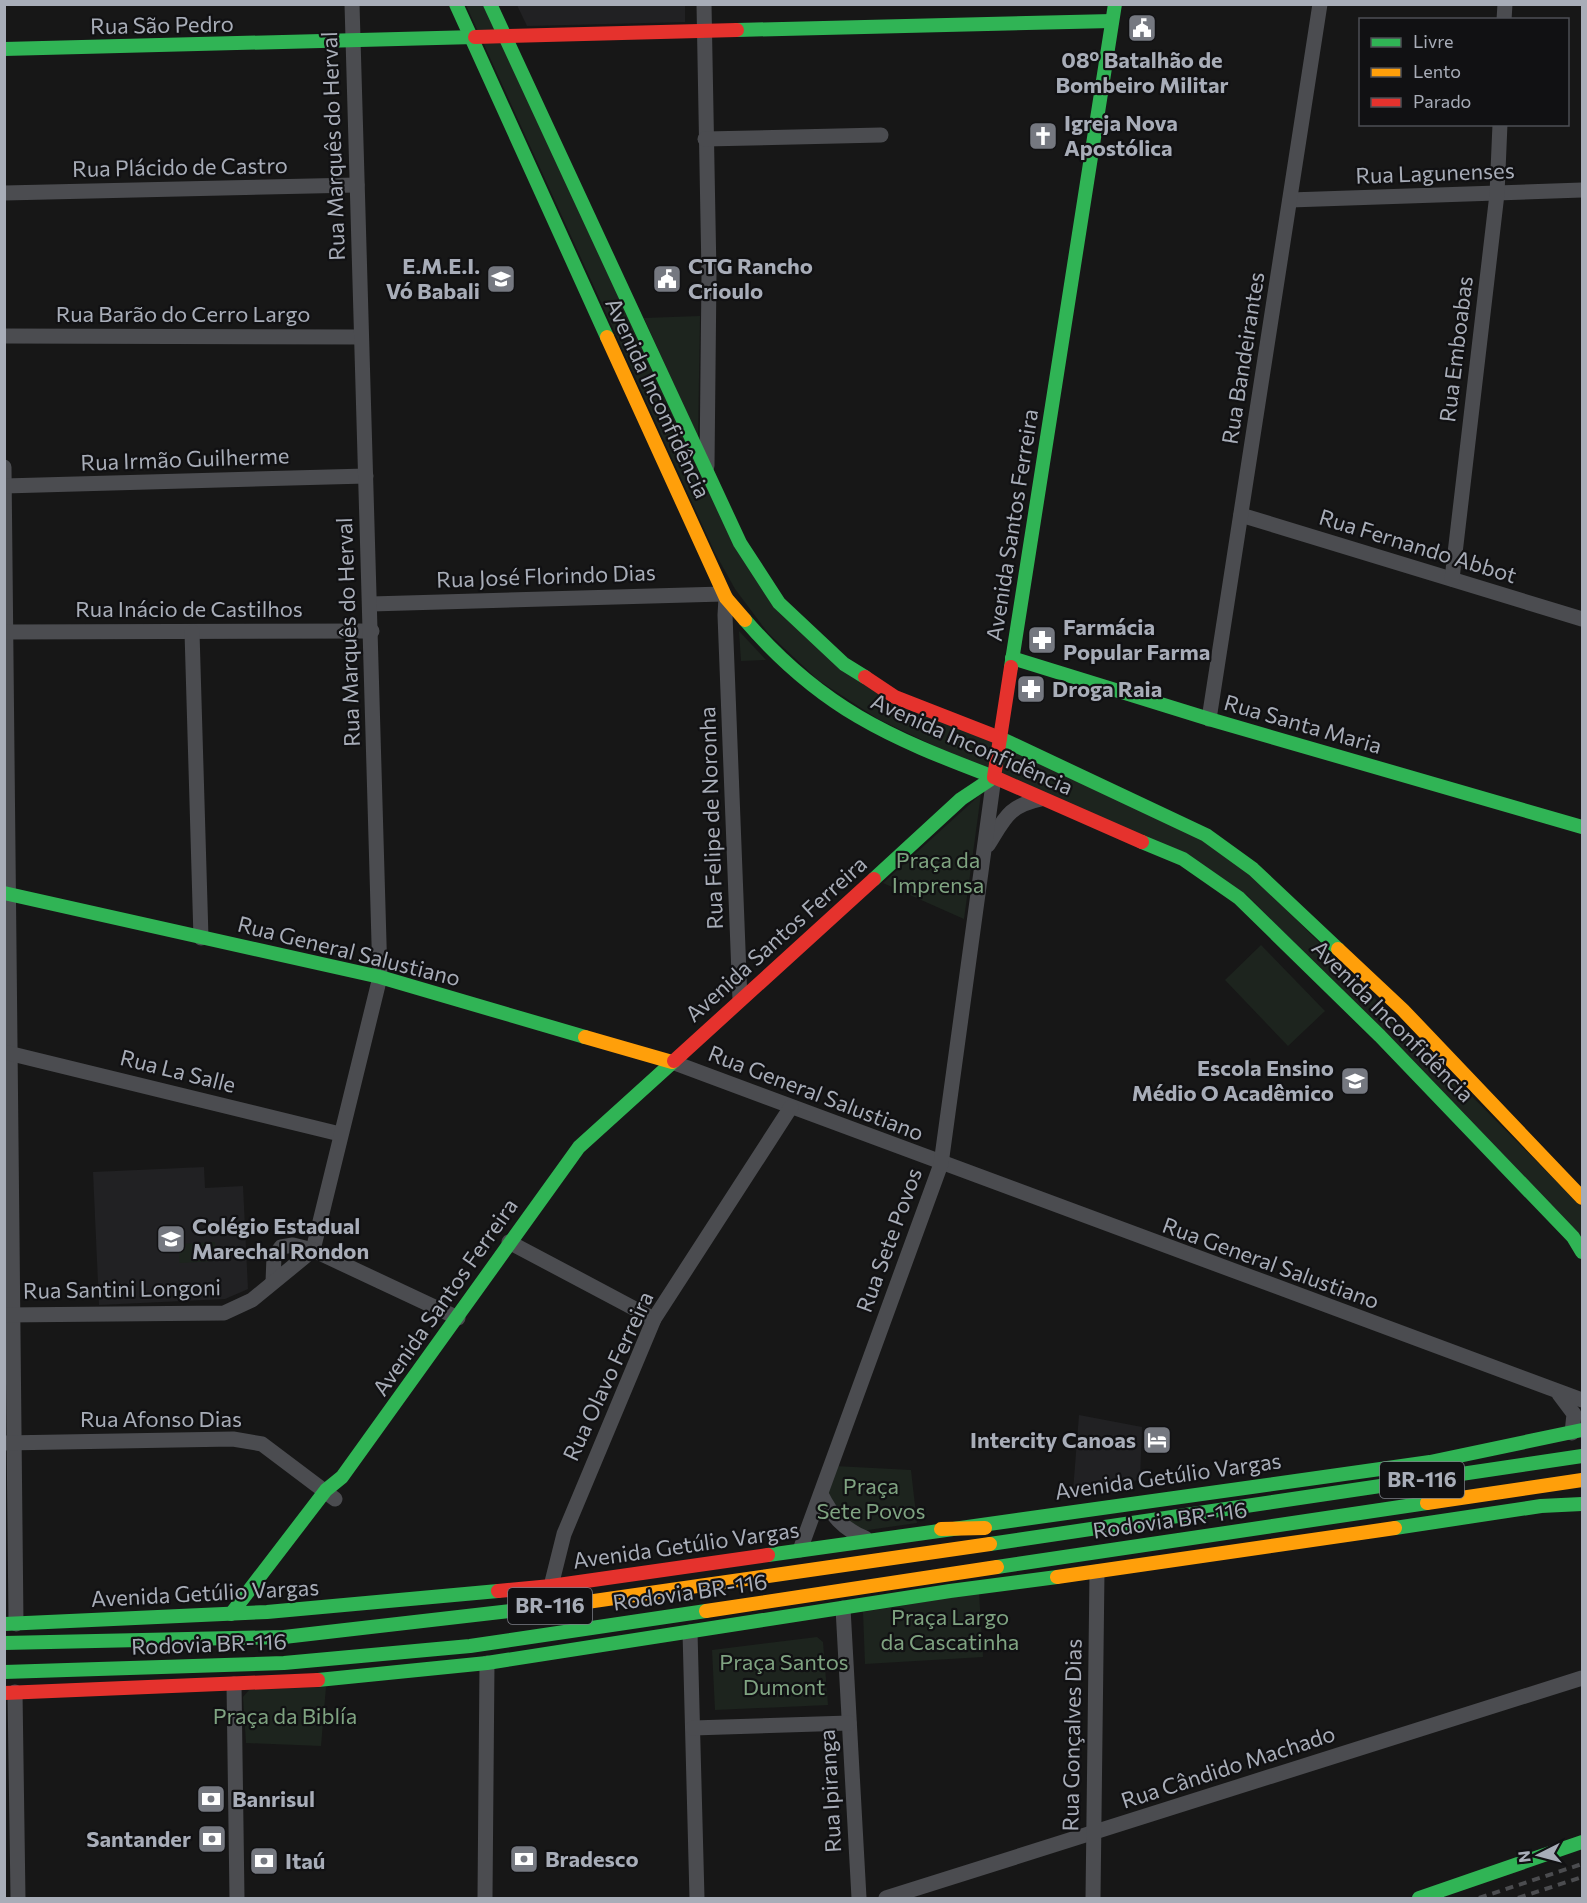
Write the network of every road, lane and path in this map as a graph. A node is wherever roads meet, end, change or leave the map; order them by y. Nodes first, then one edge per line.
1 (352, 4) edge
2 (456, 4) edge
3 (490, 4) edge
4 (704, 4) edge
5 (1115, 4) edge
6 (1320, 4) edge
7 (1112, 21) junction
8 (705, 32) junction
9 (504, 36) junction
10 (470, 37) junction
11 (352, 41) junction
12 (4, 49) edge
13 (1500, 126) edge
14 (881, 135) dead end
15 (705, 140) junction
16 (357, 185) junction
17 (1582, 190) edge
18 (4, 193) edge
19 (1497, 194) junction
20 (1290, 200) junction
21 (4, 336) edge
22 (361, 337) junction
23 (4, 467) edge
24 (707, 469) junction
25 (366, 476) junction
26 (5, 486) edge
27 (1241, 515) junction
28 (1452, 579) junction
29 (725, 596) junction
30 (370, 604) junction
31 (1582, 619) edge
32 (747, 624) junction
33 (372, 631) junction
34 (6, 632) junction
35 (192, 632) junction
36 (726, 635) junction
37 (1012, 658) junction
38 (6, 700) edge
39 (1209, 719) junction
40 (1000, 738) junction
41 (994, 777) junction
42 (1042, 799) junction
43 (1582, 827) edge
44 (985, 850) junction
45 (7, 893) edge
46 (201, 938) junction
47 (380, 977) junction
48 (740, 1000) junction
49 (7, 1053) edge
50 (672, 1062) junction
51 (791, 1107) junction
52 (340, 1134) junction
53 (940, 1164) junction
54 (8, 1192) edge
55 (1582, 1198) edge
56 (1577, 1227) edge
57 (509, 1242) junction
58 (313, 1250) junction
59 (1582, 1252) edge
60 (273, 1282) junction
61 (9, 1314) edge
62 (458, 1318) junction
63 (654, 1319) junction
64 (1557, 1392) junction
65 (1582, 1400) edge
66 (1576, 1433) edge
67 (9, 1443) edge
68 (1582, 1456) edge
69 (1582, 1480) edge
70 (331, 1494) junction
71 (821, 1494) junction
72 (1580, 1503) edge
73 (1092, 1527) junction
74 (941, 1529) junction
75 (868, 1539) junction
76 (800, 1550) junction
77 (1044, 1559) junction
78 (691, 1567) junction
79 (1097, 1572) junction
80 (551, 1586) junction
81 (950, 1591) junction
82 (618, 1599) junction
83 (843, 1608) junction
84 (267, 1612) junction
85 (231, 1614) junction
86 (8, 1627) edge
87 (690, 1632) junction
88 (284, 1637) junction
89 (4, 1642) edge
90 (487, 1663) junction
91 (4, 1672) edge
92 (50, 1672) junction
93 (1582, 1678) edge
94 (234, 1684) junction
95 (175, 1687) junction
96 (10, 1692) edge
97 (849, 1723) junction
98 (693, 1728) junction
99 (1093, 1834) junction
100 (1582, 1842) edge
101 (18, 1899) edge
102 (237, 1899) edge
103 (486, 1899) edge
104 (697, 1899) edge
105 (859, 1899) edge
106 (886, 1899) edge
107 (1093, 1899) edge
108 (1419, 1899) edge

1 - 11 street, Rua Marquês do Herval
2 - 10 main road, Avenida Inconfidência
3 - 9 main road, Avenida Inconfidência
4 - 8 street
5 - 7 main road, Avenida Santos Ferreira
6 - 20 street, Rua Bandeirantes
7 - 8 main road, Rua São Pedro
7 - 37 main road, Avenida Santos Ferreira
8 - 9 main road, Rua São Pedro
8 - 15 street
9 - 10 main road, Rua São Pedro
9 - 24 main road, Avenida Inconfidência
10 - 11 main road, Rua São Pedro
10 - 29 main road, Avenida Inconfidência
11 - 12 main road, Rua São Pedro
11 - 16 street, Rua Marquês do Herval
13 - 19 street, Rua Emboabas
14 - 15 street
15 - 24 street
16 - 18 street, Rua Plácido de Castro
16 - 22 street, Rua Marquês do Herval
17 - 19 street, Rua Lagunenses
19 - 20 street, Rua Lagunenses
19 - 28 street, Rua Emboabas
20 - 27 street, Rua Bandeirantes
21 - 22 street, Rua Barão do Cerro Largo
22 - 25 street, Rua Marquês do Herval
23 - 26 street
24 - 40 main road, Avenida Inconfidência
25 - 26 street, Rua Irmão Guilherme
25 - 30 street, Rua Marquês do Herval
26 - 34 street
27 - 28 street, Rua Fernando Abbot
27 - 39 street, Rua Bandeirantes
28 - 31 street, Rua Fernando Abbot
29 - 30 street, Rua José Florindo Dias
29 - 32 main road, Avenida Inconfidência
29 - 36 street, Rua Felipe de Noronha
30 - 33 street, Rua Marquês do Herval
32 - 36 street
32 - 41 main road, Avenida Inconfidência
33 - 35 street, Rua Inácio de Castilhos
33 - 47 street, Rua Marquês do Herval
34 - 35 street, Rua Inácio de Castilhos
34 - 38 street
35 - 46 street
36 - 48 street, Rua Felipe de Noronha
37 - 39 main road, Rua Santa Maria
37 - 40 main road, Avenida Santos Ferreira
38 - 45 street
39 - 43 main road, Rua Santa Maria
40 - 41 main road, Avenida Santos Ferreira
40 - 55 main road, Avenida Inconfidência
41 - 42 main road, Avenida Inconfidência
41 - 44 street, Rua Sete Povos
41 - 48 main road, Avenida Santos Ferreira
42 - 44 street, Rua Sete Povos
42 - 56 main road, Avenida Inconfidência
44 - 53 street, Rua Sete Povos
45 - 46 main road, Rua General Salustiano
45 - 49 street
46 - 47 main road, Rua General Salustiano
47 - 50 main road, Rua General Salustiano
47 - 52 street, Rua Marquês do Herval
48 - 50 main road, Avenida Santos Ferreira
49 - 52 street, Rua La Salle
49 - 54 street
50 - 51 street, Rua General Salustiano
50 - 57 main road, Avenida Santos Ferreira
51 - 53 street, Rua General Salustiano
51 - 63 street, Rua Olavo Ferreira
52 - 58 street, Rua Marquês do Herval
53 - 64 street, Rua General Salustiano
53 - 71 street, Rua Sete Povos
54 - 61 street
56 - 59 main road
57 - 62 main road, Avenida Santos Ferreira
57 - 63 street
58 - 60 street, Rua Santini Longoni
58 - 60 street
58 - 62 street
60 - 61 street, Rua Santini Longoni
61 - 67 street
62 - 70 main road, Avenida Santos Ferreira
63 - 80 street, Rua Olavo Ferreira
64 - 65 street, Rua General Salustiano
64 - 66 street
66 - 74 main road, Avenida Getúlio Vargas
67 - 70 street, Rua Afonso Dias
67 - 86 street
68 - 73 main road, Rodovia BR-116 / BR-116
69 - 77 main road, Rodovia BR-116 / BR-116
70 - 84 main road, Avenida Santos Ferreira
70 - 85 main road, Avenida Santos Ferreira
71 - 75 street
71 - 76 street, Rua Sete Povos
72 - 79 main road
73 - 74 main road, BR-116
73 - 82 main road, Rodovia BR-116 / BR-116
74 - 75 main road, Avenida Getúlio Vargas
75 - 76 main road, Avenida Getúlio Vargas
76 - 78 main road, Avenida Getúlio Vargas
77 - 81 main road, BR-116
77 - 92 main road, Rodovia BR-116 / BR-116
78 - 80 main road, Avenida Getúlio Vargas
78 - 82 main road
79 - 81 main road
79 - 99 street, Rua Gonçalves Dias
80 - 84 main road, Avenida Getúlio Vargas
81 - 83 main road
82 - 88 main road, Rodovia BR-116 / BR-116
83 - 87 main road
83 - 97 street, Rua Ipiranga
84 - 85 main road, Avenida Getúlio Vargas
85 - 86 main road, Avenida Getúlio Vargas
86 - 88 main road, BR-116
87 - 90 main road
87 - 98 street
88 - 89 main road, Rodovia BR-116 / BR-116
90 - 94 main road
90 - 103 street
91 - 92 main road, Rodovia BR-116 / BR-116
92 - 95 main road, BR-116
93 - 99 street, Rua Cândido Machado
94 - 95 main road
94 - 102 street
95 - 96 main road
96 - 101 street
97 - 98 street
97 - 105 street, Rua Ipiranga
98 - 104 street
99 - 106 street, Rua Cândido Machado
99 - 107 street, Rua Gonçalves Dias
100 - 108 main road

